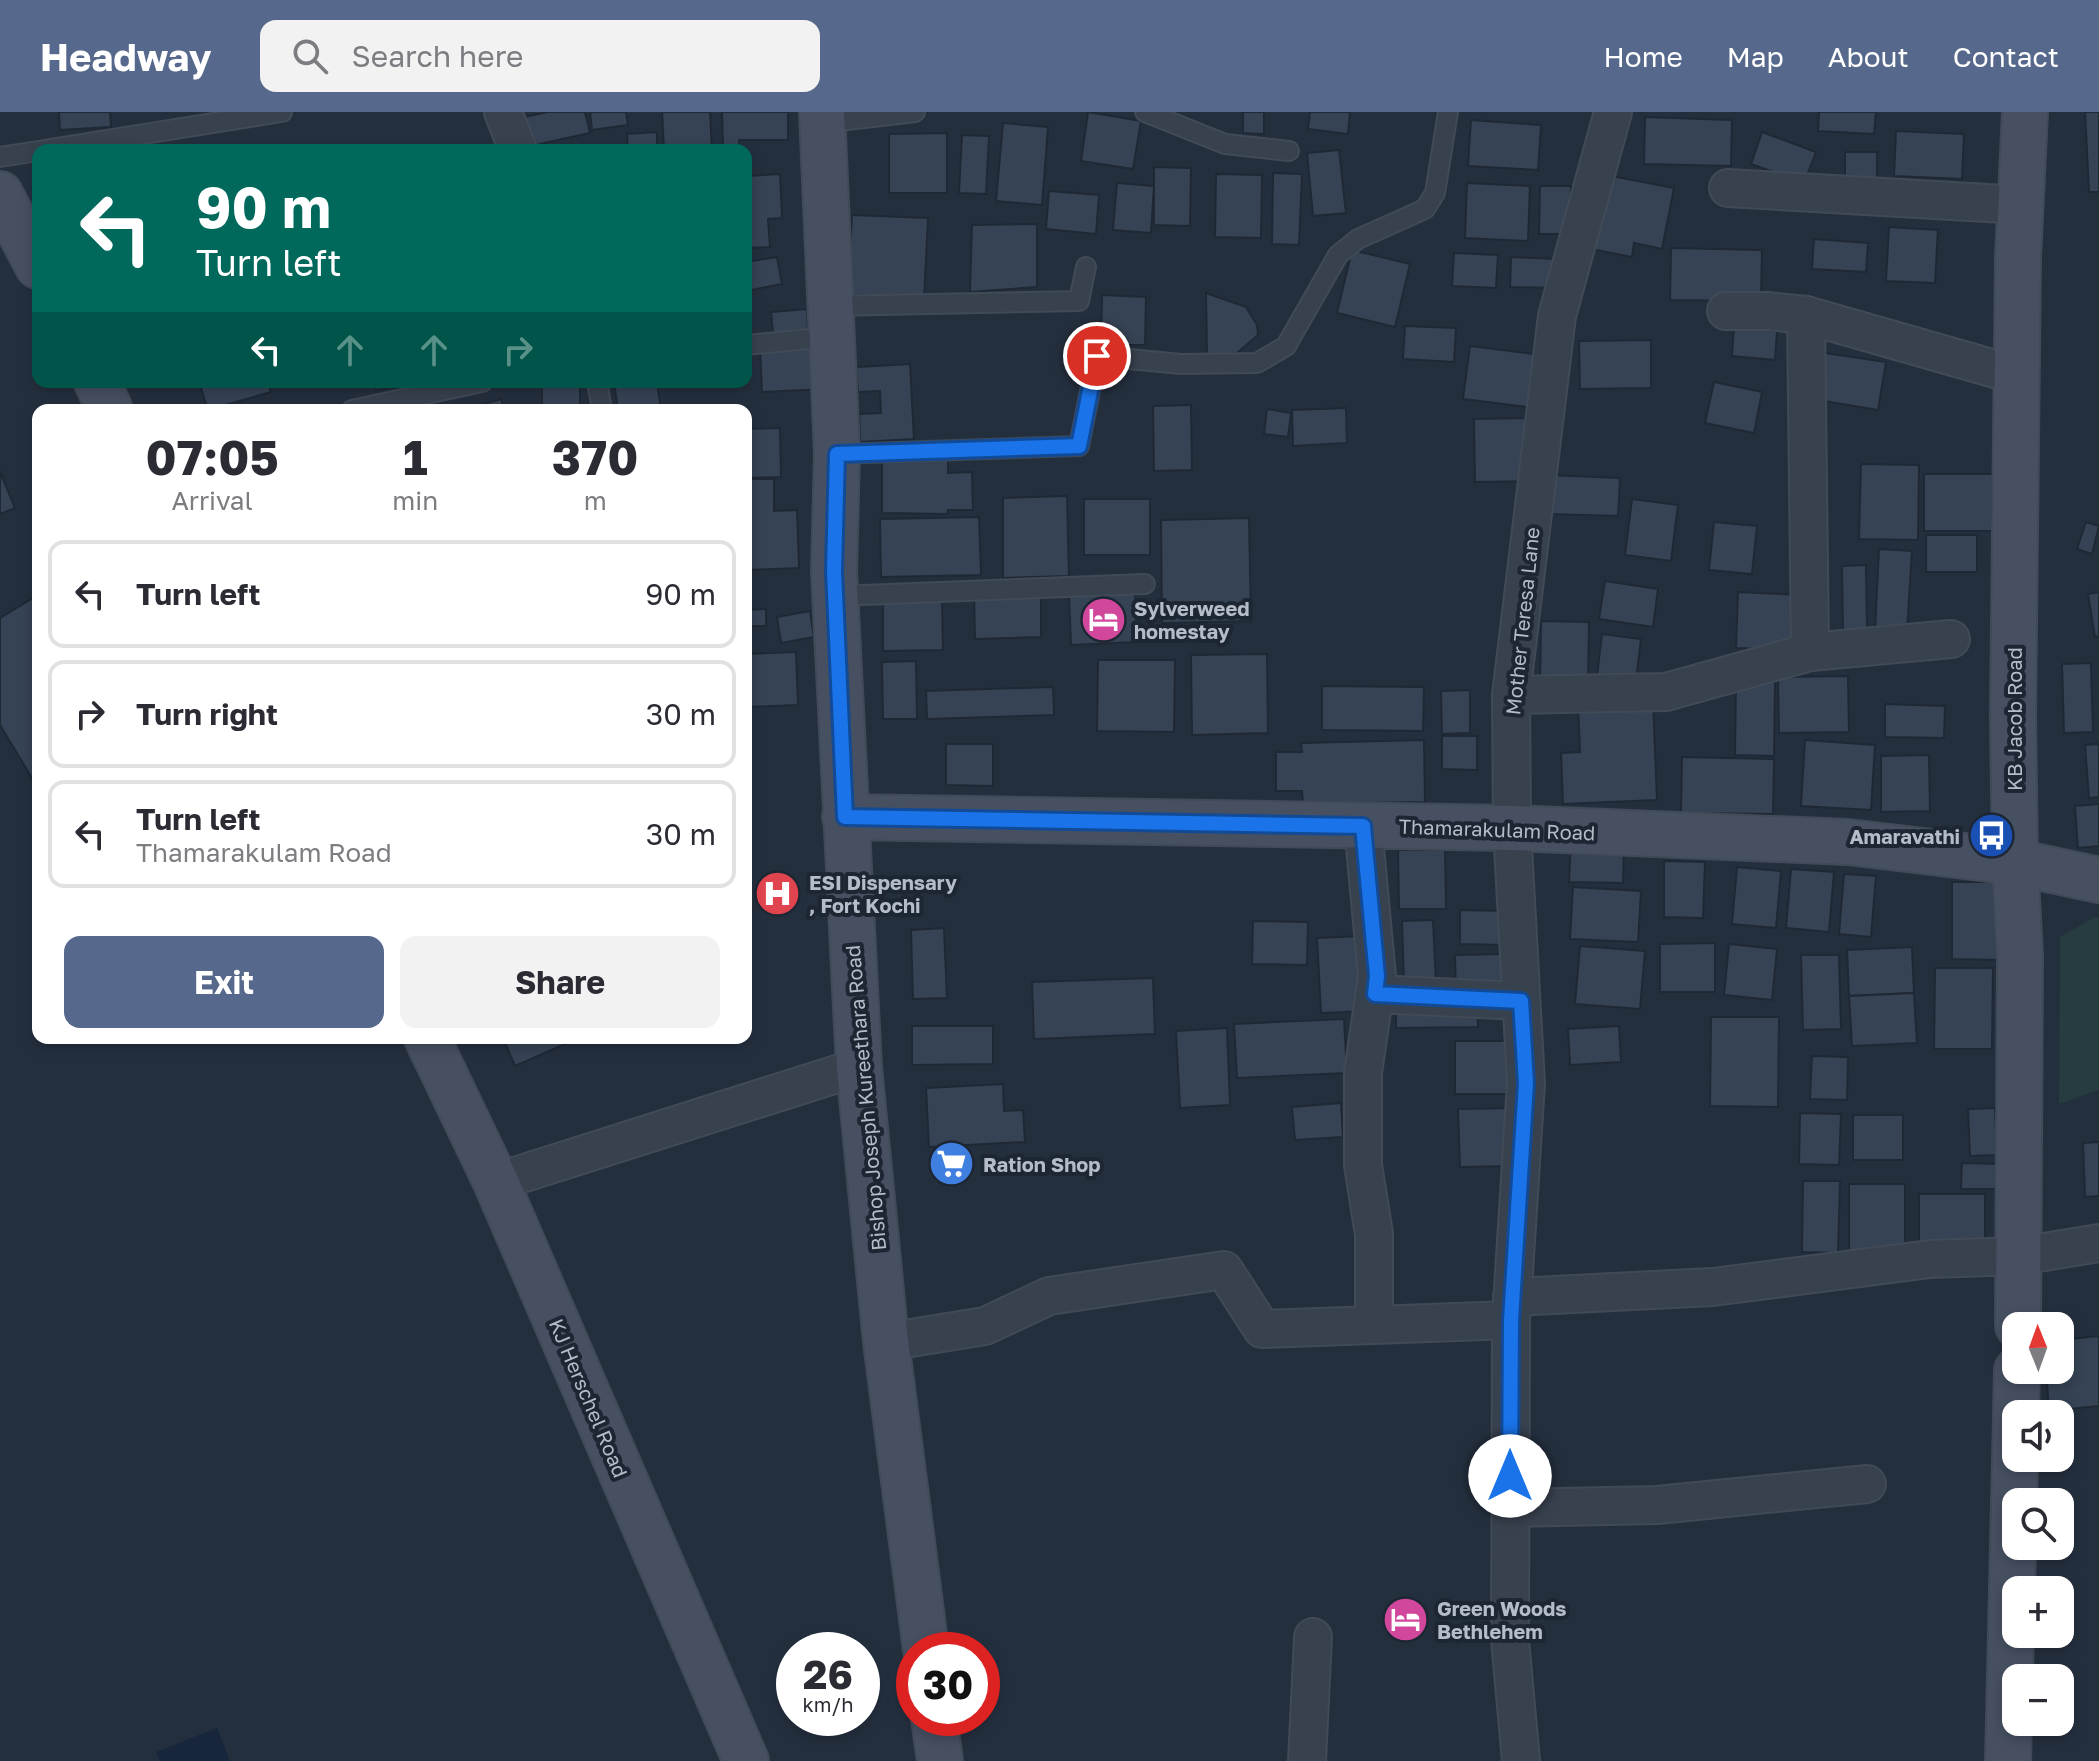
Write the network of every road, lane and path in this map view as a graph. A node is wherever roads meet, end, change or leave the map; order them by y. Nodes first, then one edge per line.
1 (282, 112) edge
2 (503, 112) edge
3 (915, 112) edge
4 (1145, 112) edge
5 (1448, 112) edge
6 (1613, 112) edge
7 (2025, 112) edge
8 (822, 118) edge
9 (82, 144) edge
10 (516, 144) edge
11 (1289, 151) dead end
12 (32, 152) edge
13 (0, 157) edge
14 (1728, 188) dead end
15 (0, 194) edge
16 (2021, 205) junction
17 (32, 255) edge
18 (1086, 267) dead end
19 (1726, 311) dead end
20 (1806, 315) junction
21 (830, 322) junction
22 (752, 343) edge
23 (2016, 375) junction
24 (454, 388) edge
25 (380, 404) edge
26 (837, 454) junction
27 (1145, 584) dead end
28 (837, 596) junction
29 (1951, 639) dead end
30 (1810, 652) junction
31 (1511, 695) junction
32 (845, 817) junction
33 (1363, 826) junction
34 (1512, 828) junction
35 (2015, 862) junction
36 (2099, 880) edge
37 (1375, 994) junction
38 (1521, 1001) junction
39 (430, 1044) edge
40 (859, 1067) junction
41 (496, 1182) junction
42 (2099, 1243) edge
43 (2020, 1256) junction
44 (1512, 1308) junction
45 (2018, 1312) edge
46 (1374, 1324) junction
47 (886, 1342) junction
48 (2015, 1472) edge
49 (1867, 1484) dead end
50 (1510, 1508) junction
51 (924, 1632) edge
52 (1313, 1637) dead end
53 (937, 1736) edge
54 (746, 1761) edge
55 (940, 1761) edge
56 (1307, 1761) edge
57 (1521, 1761) edge
58 (2008, 1761) edge

1 - 9 lane
2 - 10 street
3 - 8 lane
4 - 11 lane
5 - 26 lane
6 - 31 street, Mother Teresa Lane
7 - 16 street, KB Jacob Road
8 - 21 street, Bishop Joseph Kureethara Road
12 - 13 lane
14 - 16 street
15 - 17 street
16 - 23 street, KB Jacob Road
18 - 21 lane
19 - 20 street
20 - 23 street
20 - 30 street
21 - 22 lane
21 - 26 street, Bishop Joseph Kureethara Road
23 - 35 street, KB Jacob Road
24 - 25 lane
26 - 28 street, Bishop Joseph Kureethara Road
27 - 28 lane
28 - 32 street, Bishop Joseph Kureethara Road
29 - 30 street
30 - 31 street
31 - 34 street, Mother Teresa Lane
32 - 33 street, Thamarakulam Road
32 - 40 street, Bishop Joseph Kureethara Road
33 - 34 street, Thamarakulam Road
33 - 37 street
34 - 35 street, Thamarakulam Road
34 - 38 street, Mother Teresa Lane
35 - 36 street, Thamarakulam Road
35 - 43 street, KB Jacob Road
37 - 38 street
37 - 46 street
38 - 44 street, Mother Teresa Lane
39 - 41 street, KJ Herschel Road
40 - 41 street
40 - 47 street, Bishop Joseph Kureethara Road
41 - 54 street, KJ Herschel Road
42 - 43 street
43 - 44 street
43 - 45 street, KB Jacob Road
44 - 46 street
44 - 50 street, Mother Teresa Lane
46 - 47 street
47 - 51 street, Bishop Joseph Kureethara Road
48 - 58 street
49 - 50 street
50 - 57 street, Mother Teresa Lane
52 - 56 street
53 - 55 street

